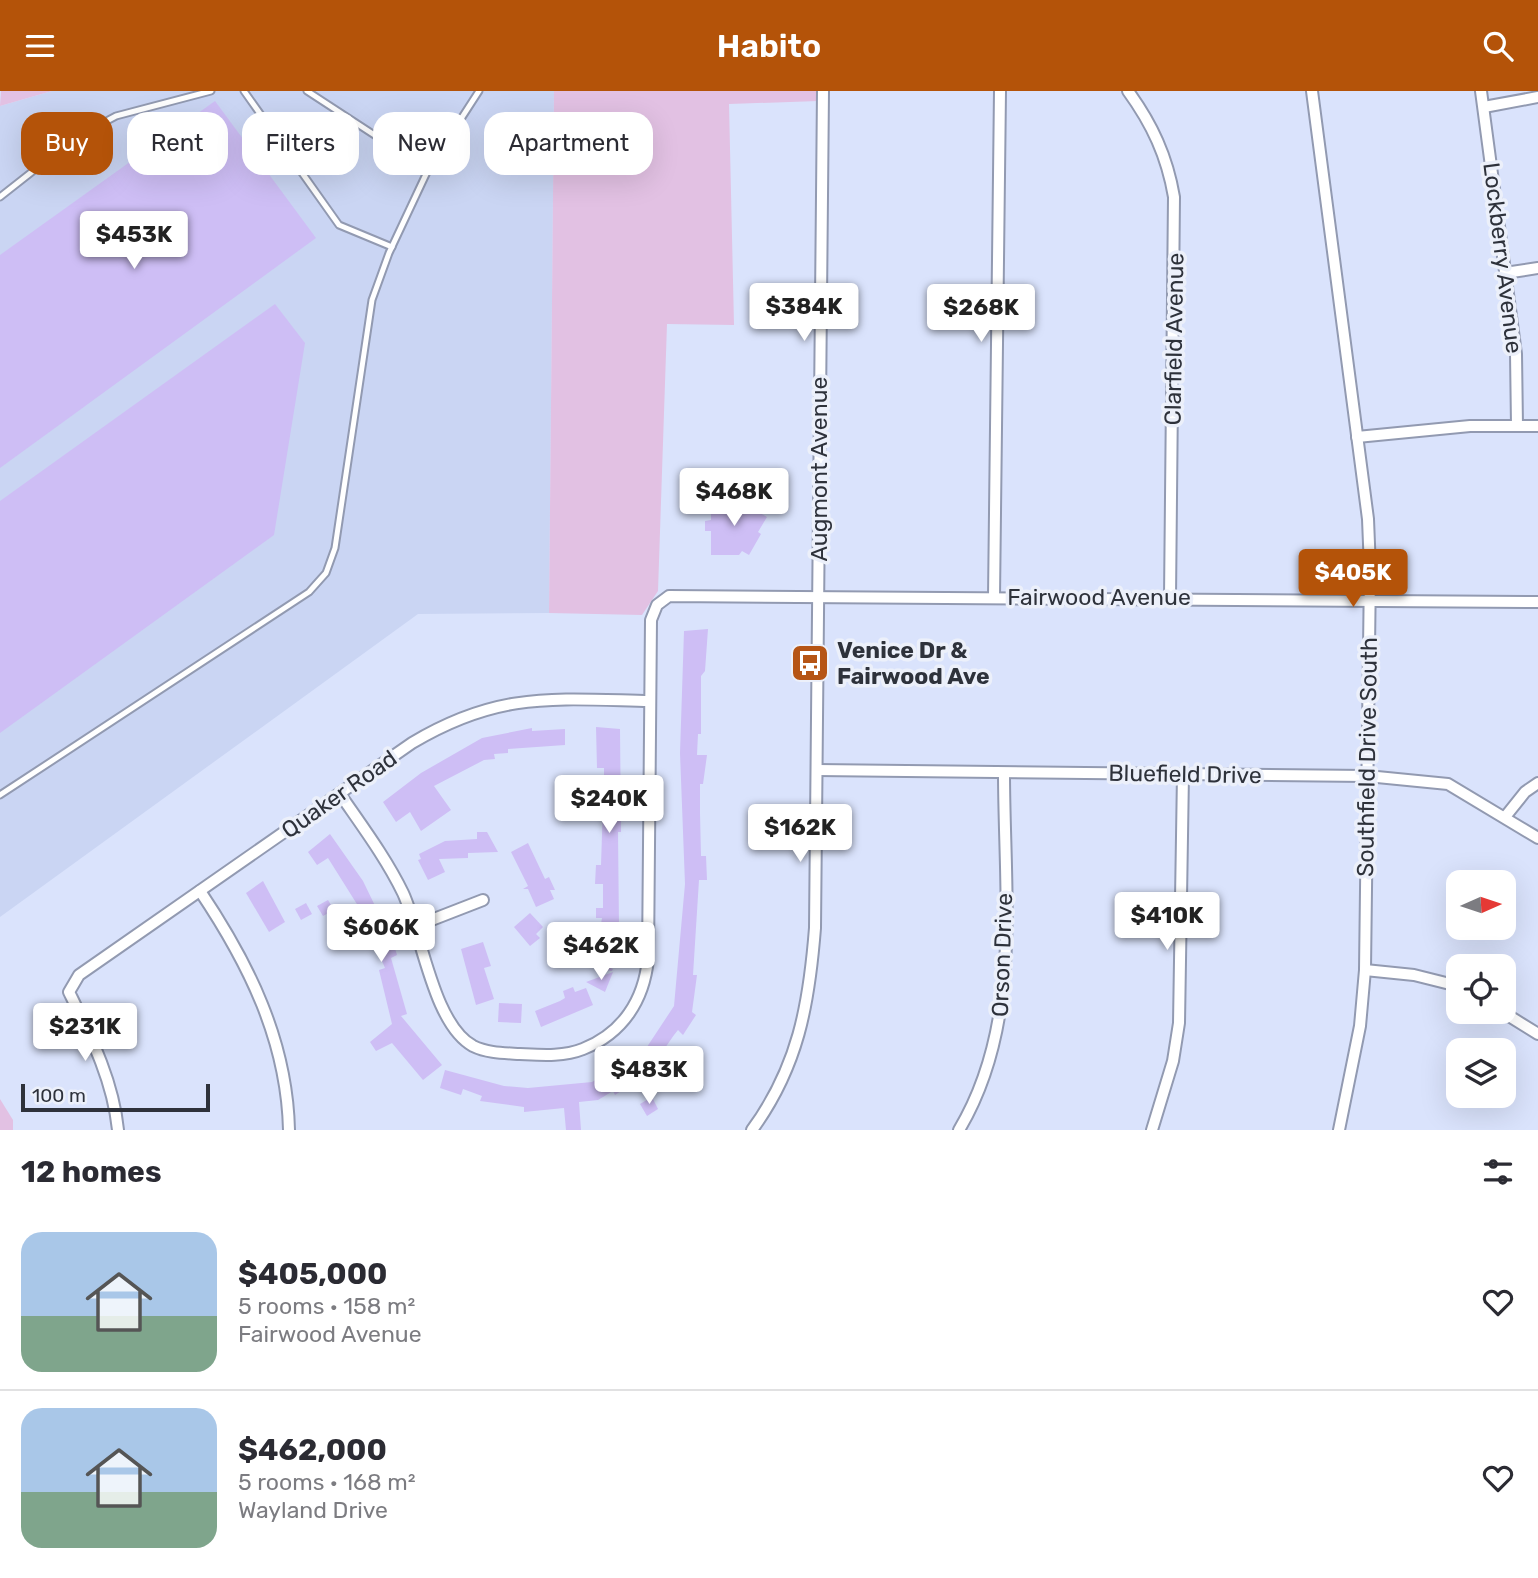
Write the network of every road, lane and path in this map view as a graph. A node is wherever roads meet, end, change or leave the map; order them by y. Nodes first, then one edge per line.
1 (211, 91) edge
2 (244, 91) edge
3 (307, 91) edge
4 (480, 91) edge
5 (823, 91) edge
6 (999, 91) edge
7 (1128, 91) edge
8 (1312, 91) edge
9 (1481, 91) edge
10 (1538, 97) edge
11 (1484, 107) junction
12 (466, 112) edge
13 (373, 134) edge
14 (426, 175) edge
15 (0, 197) edge
16 (392, 247) junction
17 (1538, 268) edge
18 (1505, 273) junction
19 (1517, 426) junction
20 (1538, 426) edge
21 (1357, 437) junction
22 (819, 596) junction
23 (994, 597) junction
24 (1170, 598) junction
25 (1369, 600) junction
26 (1538, 602) edge
27 (650, 701) junction
28 (817, 770) junction
29 (1004, 772) junction
30 (1183, 775) junction
31 (1367, 776) junction
32 (1538, 783) edge
33 (340, 794) junction
34 (0, 795) edge
35 (1505, 817) junction
36 (1538, 838) edge
37 (200, 891) junction
38 (483, 899) dead end
39 (416, 926) junction
40 (1366, 970) junction
41 (1446, 983) edge
42 (1516, 1020) edge
43 (1538, 1034) edge
44 (118, 1130) edge
45 (289, 1130) edge
46 (752, 1130) edge
47 (959, 1130) edge
48 (1152, 1130) edge
49 (1339, 1130) edge

1 - 15 lane
2 - 16 lane
3 - 13 lane
4 - 12 lane
5 - 22 street, Augmont Avenue
6 - 23 street
7 - 24 street, Clarfield Avenue
8 - 21 street, Southfield Drive South
9 - 11 street, Lockberry Avenue
10 - 11 street
11 - 18 street, Lockberry Avenue
14 - 16 lane
16 - 34 lane
17 - 18 street
18 - 19 street, Lockberry Avenue
19 - 20 street
19 - 21 street
21 - 25 street, Southfield Drive South
22 - 23 street, Fairwood Avenue
22 - 27 street, Fairwood Avenue
22 - 28 street, Augmont Avenue
23 - 24 street, Fairwood Avenue
24 - 25 street, Fairwood Avenue
25 - 26 street, Fairwood Avenue
25 - 31 street, Southfield Drive South
27 - 33 street, Quaker Road
27 - 39 street
28 - 29 street, Bluefield Drive
28 - 46 street, Augmont Avenue
29 - 30 street, Bluefield Drive
29 - 47 street, Orson Drive
30 - 31 street, Bluefield Drive
30 - 48 street
31 - 35 street, Bluefield Drive
31 - 40 street, Southfield Drive South
32 - 35 street
33 - 37 street, Quaker Road
33 - 39 street
35 - 36 street, Bluefield Drive
37 - 44 street, Quaker Road
37 - 45 street
38 - 39 street
40 - 41 street
40 - 49 street, Southfield Drive South
42 - 43 street

